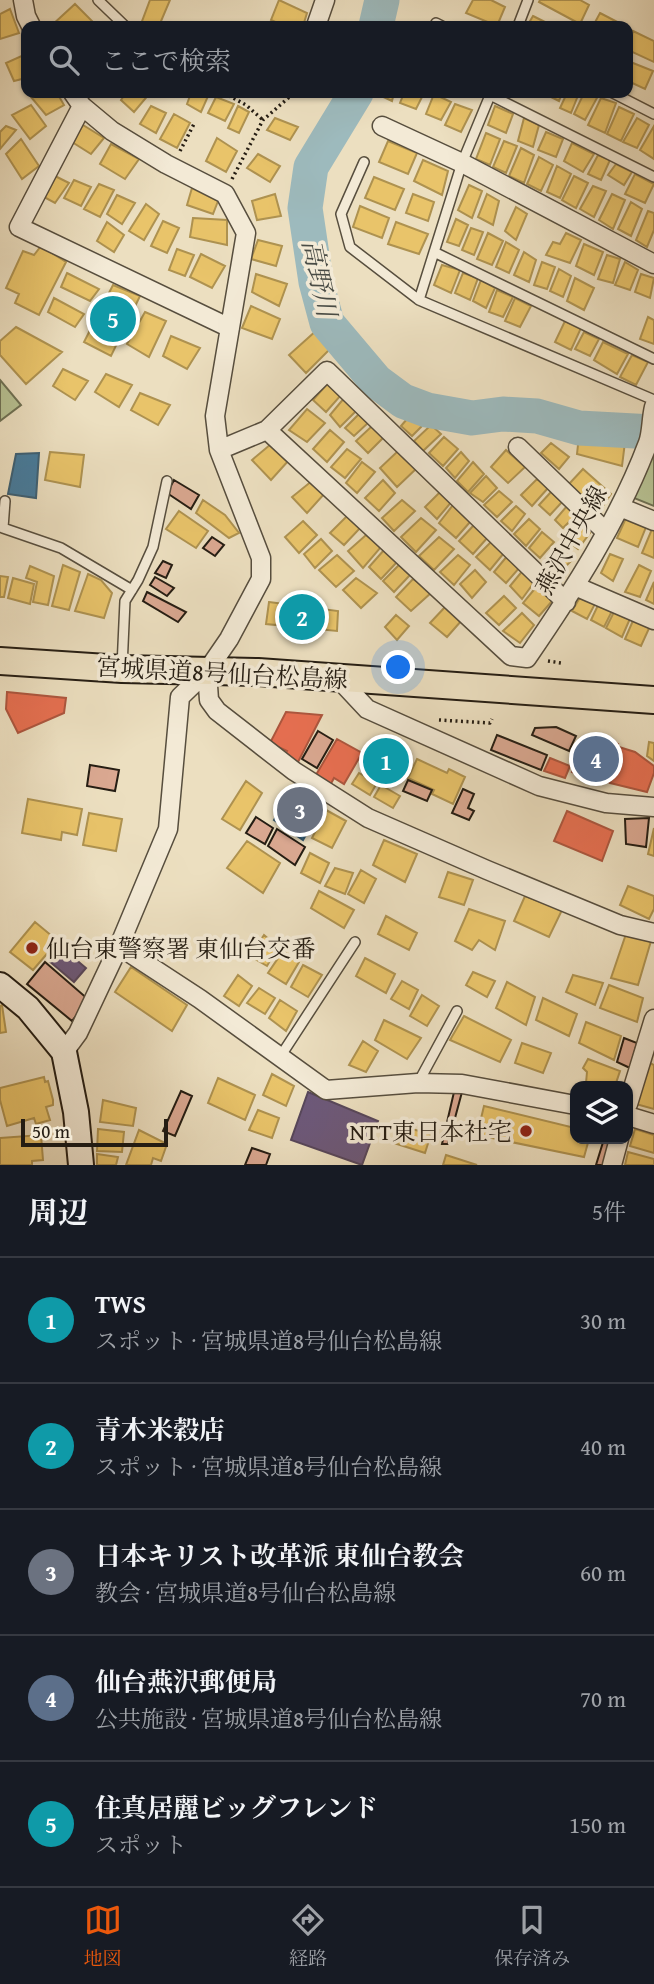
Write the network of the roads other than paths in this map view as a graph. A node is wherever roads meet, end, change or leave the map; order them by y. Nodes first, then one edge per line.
1 (23, 0) edge
2 (97, 0) edge
3 (325, 0) edge
4 (528, 0) edge
5 (28, 21) edge
6 (120, 21) edge
7 (318, 21) edge
8 (519, 21) edge
9 (488, 98) edge
10 (498, 98) edge
11 (622, 98) edge
12 (78, 99) edge
13 (654, 102) edge
14 (652, 113) edge
15 (382, 126) dead end
16 (364, 162) dead end
17 (462, 163) junction
18 (654, 177) edge
19 (434, 251) junction
20 (654, 264) edge
21 (419, 300) junction
22 (230, 328) junction
23 (654, 359) edge
24 (653, 407) edge
25 (267, 430) junction
26 (518, 447) dead end
27 (219, 450) junction
28 (167, 481) dead end
29 (5, 501) dead end
30 (620, 506) junction
31 (654, 521) edge
32 (606, 532) junction
33 (132, 590) junction
34 (570, 594) junction
35 (654, 620) edge
36 (0, 661) edge
37 (122, 669) junction
38 (206, 671) junction
39 (338, 678) junction
40 (654, 700) edge
41 (654, 807) edge
42 (654, 933) edge
43 (355, 942) dead end
44 (119, 946) junction
45 (0, 985) edge
46 (457, 1011) dead end
47 (654, 1019) edge
48 (64, 1052) junction
49 (280, 1057) junction
50 (418, 1083) junction
51 (633, 1088) edge
52 (570, 1104) edge
53 (633, 1118) edge
54 (654, 1124) edge
55 (618, 1144) edge
56 (81, 1165) edge
57 (612, 1165) edge

1 - 5 street
2 - 6 lane
3 - 7 street
4 - 8 lane
9 - 17 lane
10 - 18 lane
11 - 14 lane
12 - 22 street
12 - 22 street
13 - 14 lane
15 - 17 street
16 - 21 lane
17 - 19 lane
17 - 20 street
19 - 21 lane
19 - 23 lane
21 - 24 lane
22 - 27 street
24 - 30 street, 燕沢中央線
25 - 27 street
25 - 34 street
25 - 34 street, 燕沢中央線
26 - 32 street
27 - 38 street
28 - 33 lane
29 - 33 lane
30 - 31 street
30 - 32 street, 燕沢中央線
32 - 34 street, 燕沢中央線
33 - 37 lane
34 - 35 street
36 - 37 main road, 宮城県道8号仙台松島線
37 - 38 main road, 宮城県道8号仙台松島線
38 - 39 main road, 宮城県道8号仙台松島線
38 - 42 street
38 - 44 street
39 - 40 main road, 宮城県道8号仙台松島線
39 - 41 street
43 - 49 lane
44 - 48 street
44 - 49 street
45 - 48 main road
46 - 50 lane
47 - 51 street
48 - 56 main road
49 - 50 street
50 - 52 street
53 - 54 street
55 - 57 street

